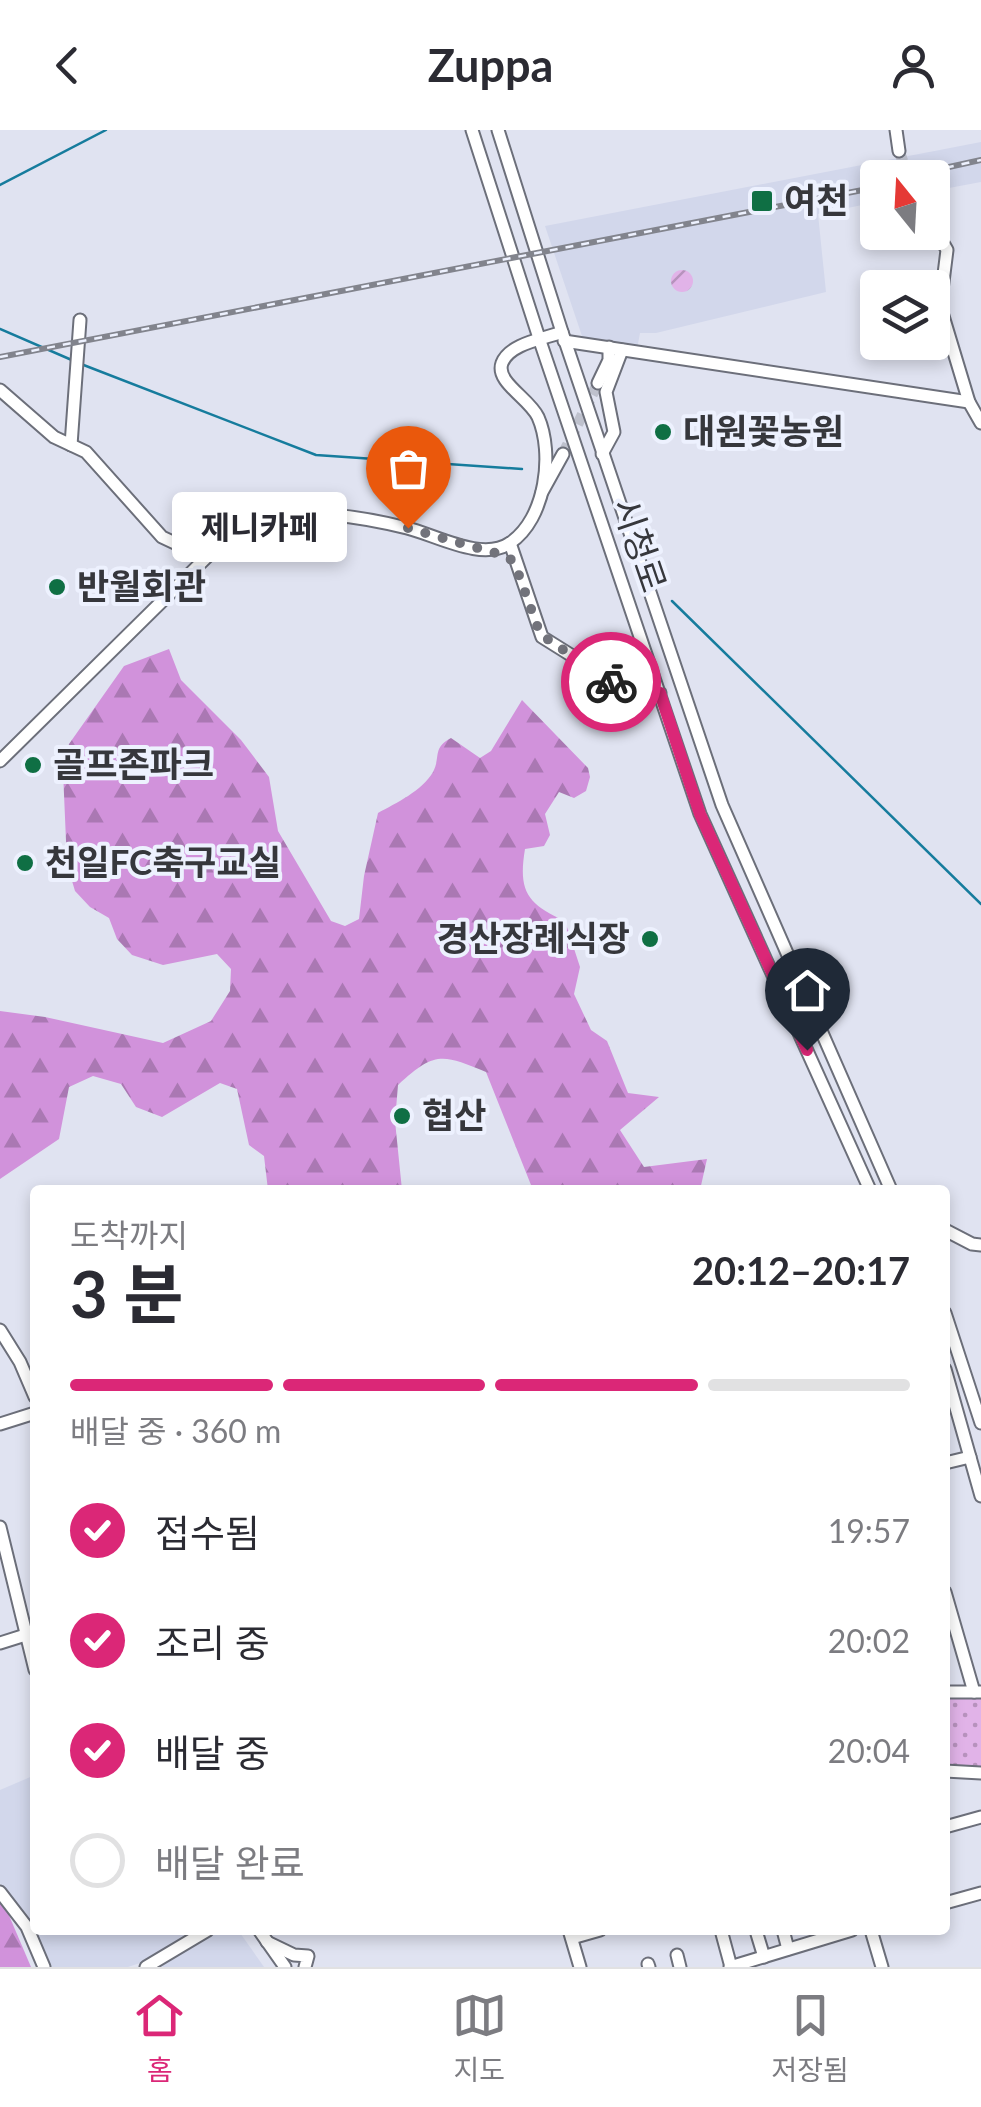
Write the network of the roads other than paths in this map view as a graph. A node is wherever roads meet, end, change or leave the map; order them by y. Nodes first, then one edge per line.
1 (472, 130) edge
2 (498, 130) edge
3 (896, 130) edge
4 (899, 152) tunnel mouth
5 (946, 250) edge
6 (80, 320) dead end
7 (563, 337) junction
8 (540, 341) junction
9 (616, 348) junction
10 (598, 383) tunnel mouth
11 (0, 390) edge
12 (969, 402) junction
13 (981, 423) edge
14 (72, 445) junction
15 (563, 454) tunnel mouth
16 (602, 454) junction
17 (540, 495) junction
18 (510, 544) junction
19 (216, 548) junction
20 (490, 550) junction
21 (516, 567) junction
22 (660, 693) junction
23 (0, 762) edge
24 (868, 1185) edge
25 (889, 1185) edge
26 (950, 1233) edge
27 (981, 1245) edge
28 (950, 1327) edge
29 (0, 1330) edge
30 (30, 1385) edge
31 (950, 1387) edge
32 (30, 1415) edge
33 (981, 1423) edge
34 (0, 1424) edge
35 (970, 1457) junction
36 (950, 1463) edge
37 (981, 1496) edge
38 (0, 1526) edge
39 (950, 1607) edge
40 (30, 1634) edge
41 (0, 1642) edge
42 (950, 1692) edge
43 (978, 1692) edge
44 (950, 1771) edge
45 (981, 1773) edge
46 (981, 1816) edge
47 (950, 1826) edge
48 (0, 1892) edge
49 (981, 1893) edge
50 (950, 1902) edge
51 (200, 1935) edge
52 (262, 1935) edge
53 (571, 1935) edge
54 (721, 1935) edge
55 (757, 1935) edge
56 (784, 1935) edge
57 (872, 1935) edge
58 (812, 1936) edge
59 (267, 1942) junction
60 (788, 1949) junction
61 (764, 1957) junction
62 (44, 1967) edge
63 (146, 1967) edge
64 (284, 1967) edge
65 (306, 1967) edge
66 (580, 1967) edge
67 (731, 1967) edge
68 (882, 1967) edge

1 - 8 street, 시청로
2 - 7 street, 시청로
3 - 4 street
5 - 12 street
6 - 14 street
7 - 8 street
7 - 9 street
7 - 16 street, 시청로
8 - 17 street
8 - 22 street, 시청로
9 - 10 street
9 - 12 street
9 - 16 street
11 - 14 street
12 - 13 street
14 - 19 street
15 - 17 street
16 - 25 street, 시청로
17 - 18 street
18 - 20 street
18 - 21 street
19 - 20 street
19 - 23 street
20 - 21 street
21 - 22 street
22 - 24 street, 시청로
26 - 27 street
28 - 33 street
29 - 30 street
31 - 35 street
32 - 34 street
35 - 36 street
35 - 37 street
38 - 40 street
39 - 43 street
40 - 41 street
42 - 43 street
44 - 45 street
46 - 47 street
48 - 62 street
49 - 50 street
51 - 63 street
52 - 59 street
53 - 66 street
54 - 67 street
55 - 61 street
56 - 60 street
57 - 68 street
58 - 60 street
59 - 64 street
59 - 65 street
60 - 61 street
61 - 67 street

